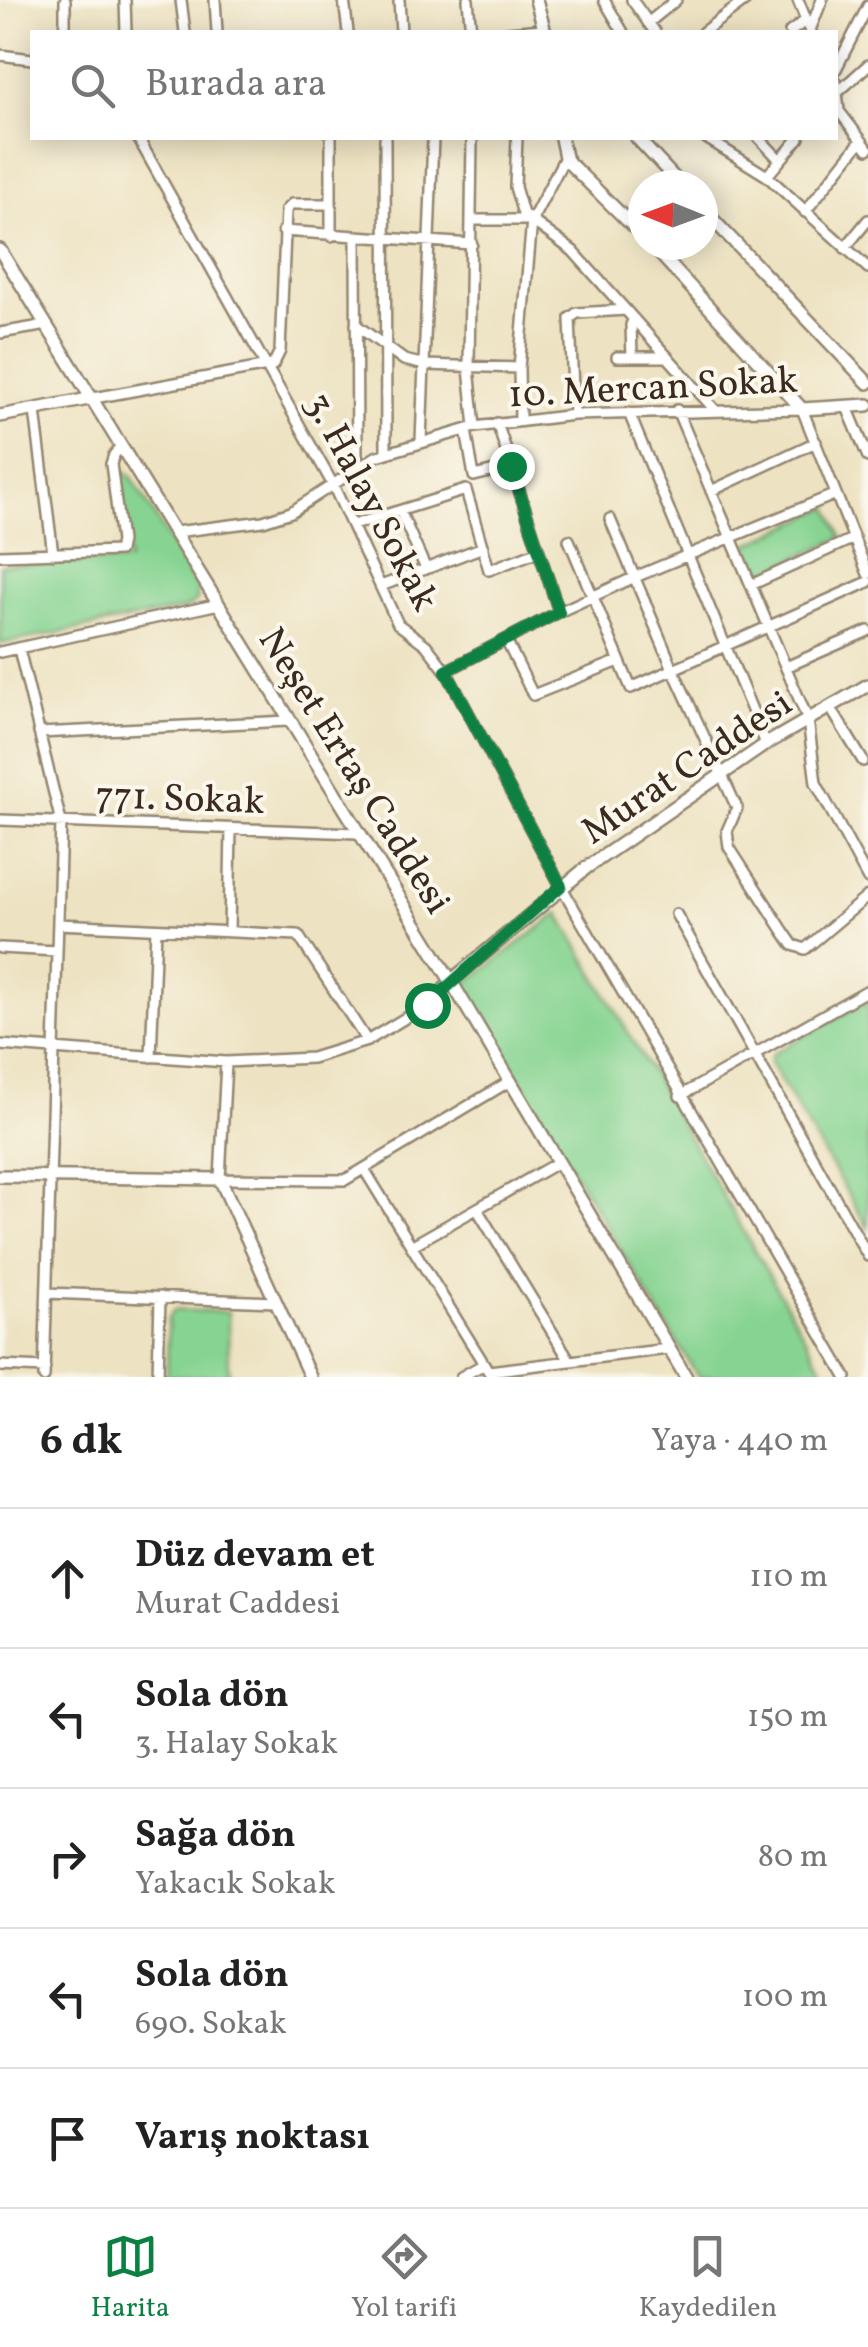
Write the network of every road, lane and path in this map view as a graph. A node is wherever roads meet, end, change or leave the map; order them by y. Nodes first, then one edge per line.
1 (65, 0) edge
2 (125, 0) edge
3 (181, 0) edge
4 (215, 0) edge
5 (344, 0) edge
6 (398, 0) edge
7 (468, 0) edge
8 (536, 0) edge
9 (604, 0) edge
10 (632, 0) edge
11 (676, 0) edge
12 (746, 0) edge
13 (798, 0) edge
14 (822, 0) edge
15 (868, 6) edge
16 (648, 23) junction
17 (809, 28) edge
18 (65, 30) edge
19 (126, 30) edge
20 (185, 30) edge
21 (216, 30) edge
22 (348, 30) edge
23 (401, 30) edge
24 (471, 30) edge
25 (544, 30) edge
26 (622, 30) edge
27 (653, 30) edge
28 (706, 30) edge
29 (0, 56) edge
30 (30, 59) edge
31 (838, 64) edge
32 (868, 65) edge
33 (838, 88) edge
34 (838, 100) edge
35 (139, 140) edge
36 (332, 140) edge
37 (385, 140) edge
38 (433, 140) edge
39 (472, 140) edge
40 (516, 140) edge
41 (561, 140) edge
42 (639, 140) edge
43 (709, 140) edge
44 (761, 140) edge
45 (797, 140) edge
46 (864, 145) edge
47 (565, 157) junction
48 (780, 160) junction
49 (667, 170) edge
50 (767, 176) junction
51 (331, 204) junction
52 (805, 212) junction
53 (474, 220) junction
54 (532, 220) junction
55 (868, 220) edge
56 (628, 221) edge
57 (718, 224) edge
58 (283, 231) junction
59 (331, 236) junction
60 (356, 238) junction
61 (387, 240) junction
62 (431, 242) junction
63 (472, 244) junction
64 (845, 248) junction
65 (0, 250) edge
66 (666, 260) edge
67 (868, 268) edge
68 (626, 310) junction
69 (634, 319) junction
70 (48, 325) junction
71 (356, 325) junction
72 (0, 333) edge
73 (387, 348) junction
74 (632, 356) junction
75 (668, 356) junction
76 (617, 357) dead end
77 (425, 364) junction
78 (469, 368) junction
79 (519, 368) junction
80 (268, 369) junction
81 (868, 382) edge
82 (94, 398) junction
83 (868, 405) edge
84 (847, 406) junction
85 (802, 409) junction
86 (677, 410) junction
87 (715, 410) junction
88 (35, 411) junction
89 (629, 413) junction
90 (574, 415) junction
91 (0, 416) edge
92 (520, 420) junction
93 (498, 423) junction
94 (470, 429) junction
95 (421, 442) junction
96 (816, 442) junction
97 (121, 446) junction
98 (386, 453) junction
99 (868, 457) edge
100 (511, 466) junction
101 (357, 468) junction
102 (332, 483) junction
103 (711, 490) junction
104 (836, 494) junction
105 (400, 510) junction
106 (610, 519) dead end
107 (353, 525) junction
108 (175, 532) junction
109 (731, 537) junction
110 (854, 538) junction
111 (569, 540) dead end
112 (482, 547) junction
113 (539, 551) junction
114 (53, 554) junction
115 (0, 555) edge
116 (688, 555) junction
117 (426, 569) junction
118 (868, 571) edge
119 (635, 578) junction
120 (868, 582) edge
121 (380, 586) junction
122 (751, 586) junction
123 (592, 597) junction
124 (219, 604) junction
125 (559, 612) junction
126 (768, 626) junction
127 (868, 631) edge
128 (506, 640) junction
129 (725, 646) junction
130 (19, 649) junction
131 (0, 652) edge
132 (618, 661) junction
133 (786, 667) junction
134 (673, 668) junction
135 (446, 671) junction
136 (867, 687) edge
137 (830, 707) junction
138 (808, 720) junction
139 (288, 721) junction
140 (39, 733) junction
141 (766, 744) junction
142 (863, 761) dead end
143 (721, 777) junction
144 (0, 820) edge
145 (61, 822) junction
146 (232, 828) junction
147 (358, 833) junction
148 (868, 879) edge
149 (561, 886) junction
150 (868, 896) edge
151 (676, 914) dead end
152 (58, 924) junction
153 (156, 928) junction
154 (229, 931) junction
155 (0, 948) edge
156 (57, 951) junction
157 (451, 981) junction
158 (868, 990) edge
159 (367, 1040) junction
160 (0, 1045) edge
161 (54, 1048) junction
162 (757, 1053) junction
163 (152, 1058) junction
164 (226, 1062) junction
165 (510, 1081) junction
166 (680, 1096) junction
167 (557, 1163) junction
168 (364, 1169) junction
169 (0, 1176) edge
170 (50, 1178) junction
171 (220, 1179) junction
172 (477, 1208) junction
173 (412, 1246) junction
174 (868, 1256) edge
175 (47, 1293) junction
176 (160, 1297) junction
177 (276, 1302) junction
178 (668, 1348) junction
179 (570, 1361) junction
180 (0, 1366) edge
181 (488, 1371) edge
182 (44, 1372) edge
183 (158, 1377) edge
184 (310, 1377) edge
185 (461, 1377) edge
186 (686, 1377) edge
187 (846, 1377) edge

1 - 18 street
2 - 19 street
3 - 20 street
4 - 21 street
5 - 22 street
6 - 23 street
7 - 24 street
8 - 25 main road
9 - 26 street
10 - 16 street
11 - 16 street
12 - 28 street
13 - 17 street
14 - 17 street
15 - 31 street
16 - 27 street
29 - 30 street
32 - 33 street
34 - 46 street
35 - 80 street, 3. Halay Sokak
36 - 51 street
37 - 61 street
38 - 62 street
39 - 53 street
40 - 54 street
41 - 47 main road
42 - 49 main road
43 - 50 street
44 - 48 street
45 - 48 street
46 - 52 street
47 - 54 street
47 - 56 main road
48 - 50 street
50 - 52 street
51 - 58 street
51 - 59 street
52 - 64 street
53 - 54 street
53 - 63 street
54 - 68 street
54 - 79 street
55 - 64 street
57 - 81 main road
58 - 59 street
58 - 80 street
59 - 60 street
60 - 61 street
60 - 71 street
61 - 62 street
61 - 73 street
62 - 63 street
62 - 77 street
63 - 78 street
64 - 67 street
65 - 70 main road, Neşet Ertaş Caddesi
66 - 85 main road
68 - 69 street
68 - 90 street
69 - 74 street
69 - 75 street
70 - 72 street
70 - 82 main road, Neşet Ertaş Caddesi
71 - 73 street
71 - 101 street
73 - 77 street
73 - 98 street
74 - 75 street
74 - 76 street
75 - 87 street
77 - 78 street
77 - 95 street
78 - 79 street
78 - 94 street
79 - 92 street
80 - 82 street
80 - 102 street, 3. Halay Sokak
82 - 88 main road
82 - 97 main road, Neşet Ertaş Caddesi
83 - 84 main road, 10. Mercan Sokak
84 - 85 main road, 10. Mercan Sokak
84 - 99 street
85 - 87 street, 10. Mercan Sokak
85 - 96 street
86 - 87 street, 10. Mercan Sokak
86 - 89 street, 10. Mercan Sokak
86 - 103 street
88 - 91 main road
88 - 114 street
89 - 90 street, 10. Mercan Sokak
89 - 116 street
90 - 92 street, 10. Mercan Sokak
92 - 93 street, 10. Mercan Sokak
93 - 94 street, 10. Mercan Sokak
93 - 100 street
94 - 95 street, 10. Mercan Sokak
94 - 100 street
95 - 98 street, 10. Mercan Sokak
96 - 103 street
96 - 104 street
97 - 108 main road, Neşet Ertaş Caddesi
97 - 114 street
98 - 101 street, 10. Mercan Sokak
100 - 113 street
101 - 102 street, 10. Mercan Sokak
102 - 107 street, 3. Halay Sokak
102 - 108 street, 10. Mercan Sokak
103 - 109 street
104 - 109 street
104 - 110 street
105 - 107 street
105 - 112 street
105 - 117 street
106 - 119 street
107 - 121 street, 3. Halay Sokak
108 - 124 main road, Neşet Ertaş Caddesi
109 - 116 street
109 - 122 street
110 - 118 street
110 - 122 street
111 - 123 street
112 - 113 street
112 - 117 street
113 - 125 street
114 - 115 street
116 - 119 street
116 - 129 street
117 - 121 street
119 - 123 street
119 - 134 street
120 - 126 street
121 - 135 street, 3. Halay Sokak
122 - 126 street
123 - 125 street
123 - 132 street
124 - 130 street
124 - 139 main road, Neşet Ertaş Caddesi
125 - 128 street
126 - 129 street
126 - 133 street
127 - 133 street
128 - 132 street
128 - 135 street
129 - 134 street
129 - 141 street
130 - 131 street
130 - 140 street
132 - 134 street
133 - 138 street
134 - 143 street
135 - 149 street, 3. Halay Sokak
136 - 137 main road, Murat Caddesi
137 - 138 main road, Murat Caddesi
137 - 142 street
138 - 141 main road, Murat Caddesi
138 - 148 street
139 - 140 street
139 - 147 main road, Neşet Ertaş Caddesi
140 - 145 street
141 - 143 main road, Murat Caddesi
143 - 149 main road, Murat Caddesi
143 - 150 street
144 - 145 street, 771. Sokak
145 - 146 street, 771. Sokak
145 - 152 street
146 - 147 street, 771. Sokak
146 - 154 street
147 - 157 main road, Neşet Ertaş Caddesi
149 - 157 main road, Murat Caddesi
149 - 166 street, 3. Halay Sokak
151 - 162 street
152 - 153 street
152 - 156 street
153 - 154 street
153 - 163 street
154 - 159 street
155 - 156 street
156 - 161 street
157 - 159 street
157 - 165 main road, Neşet Ertaş Caddesi
158 - 162 street
159 - 164 street
160 - 161 street
161 - 163 street
161 - 170 street
162 - 166 street
162 - 174 street
163 - 164 street
164 - 171 street
165 - 167 main road, Neşet Ertaş Caddesi
165 - 168 street
166 - 187 street, 3. Halay Sokak
167 - 172 street
167 - 178 main road, Neşet Ertaş Caddesi
168 - 171 street
168 - 173 street
169 - 170 main road
170 - 171 main road
170 - 175 street
171 - 177 main road
172 - 173 street
172 - 179 street
173 - 181 street
175 - 176 street
175 - 182 street
176 - 177 street
176 - 183 street
177 - 184 main road
178 - 179 street
178 - 186 main road, Neşet Ertaş Caddesi
179 - 181 street
180 - 182 street
181 - 185 street

